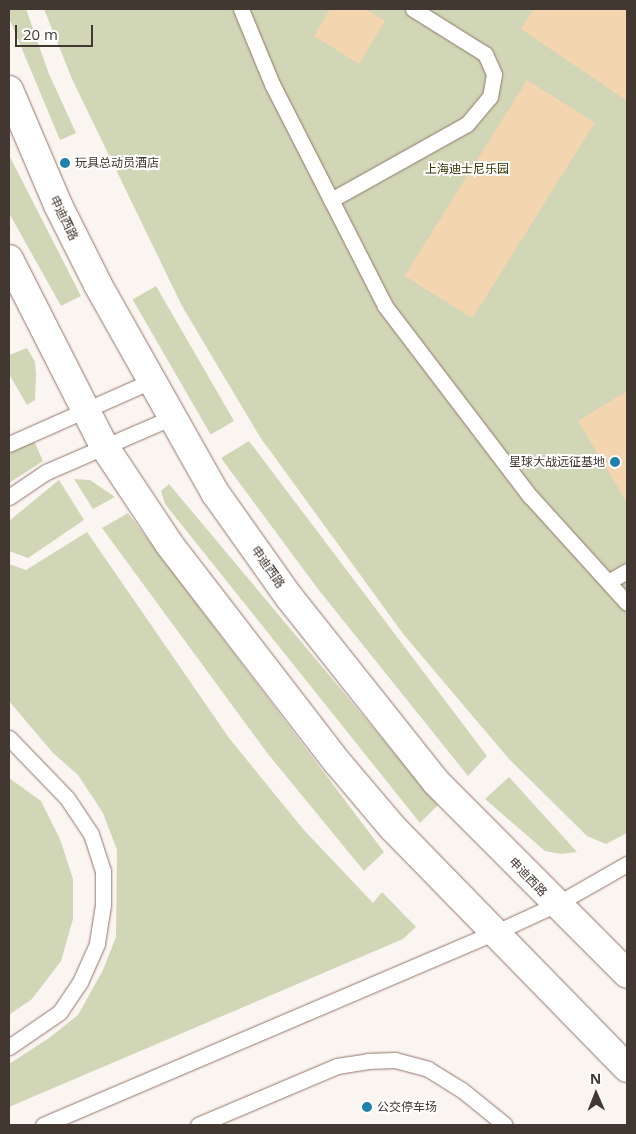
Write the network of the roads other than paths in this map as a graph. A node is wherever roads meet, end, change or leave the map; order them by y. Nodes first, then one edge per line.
1 (241, 9) edge
2 (413, 9) edge
3 (9, 90) edge
4 (331, 200) junction
5 (9, 259) edge
6 (151, 381) junction
7 (86, 408) junction
8 (171, 418) junction
9 (9, 444) edge
10 (104, 446) junction
11 (9, 497) edge
12 (627, 571) edge
13 (608, 582) junction
14 (627, 603) edge
15 (9, 738) edge
16 (627, 864) edge
17 (555, 905) junction
18 (494, 933) junction
19 (627, 974) edge
20 (9, 1047) edge
21 (627, 1068) edge
22 (43, 1125) edge
23 (198, 1125) edge
24 (505, 1125) edge

1 - 4 lane
2 - 4 lane
3 - 6 street, 申迪西路
4 - 13 lane
5 - 7 street
6 - 7 lane
6 - 8 street, 申迪西路
7 - 9 lane
7 - 10 street
8 - 10 lane
8 - 17 street, 申迪西路
10 - 11 lane
10 - 18 street
12 - 13 lane
13 - 14 lane
15 - 20 lane
16 - 17 lane
17 - 18 lane
17 - 19 street, 申迪西路
18 - 21 street
18 - 22 lane
23 - 24 lane

